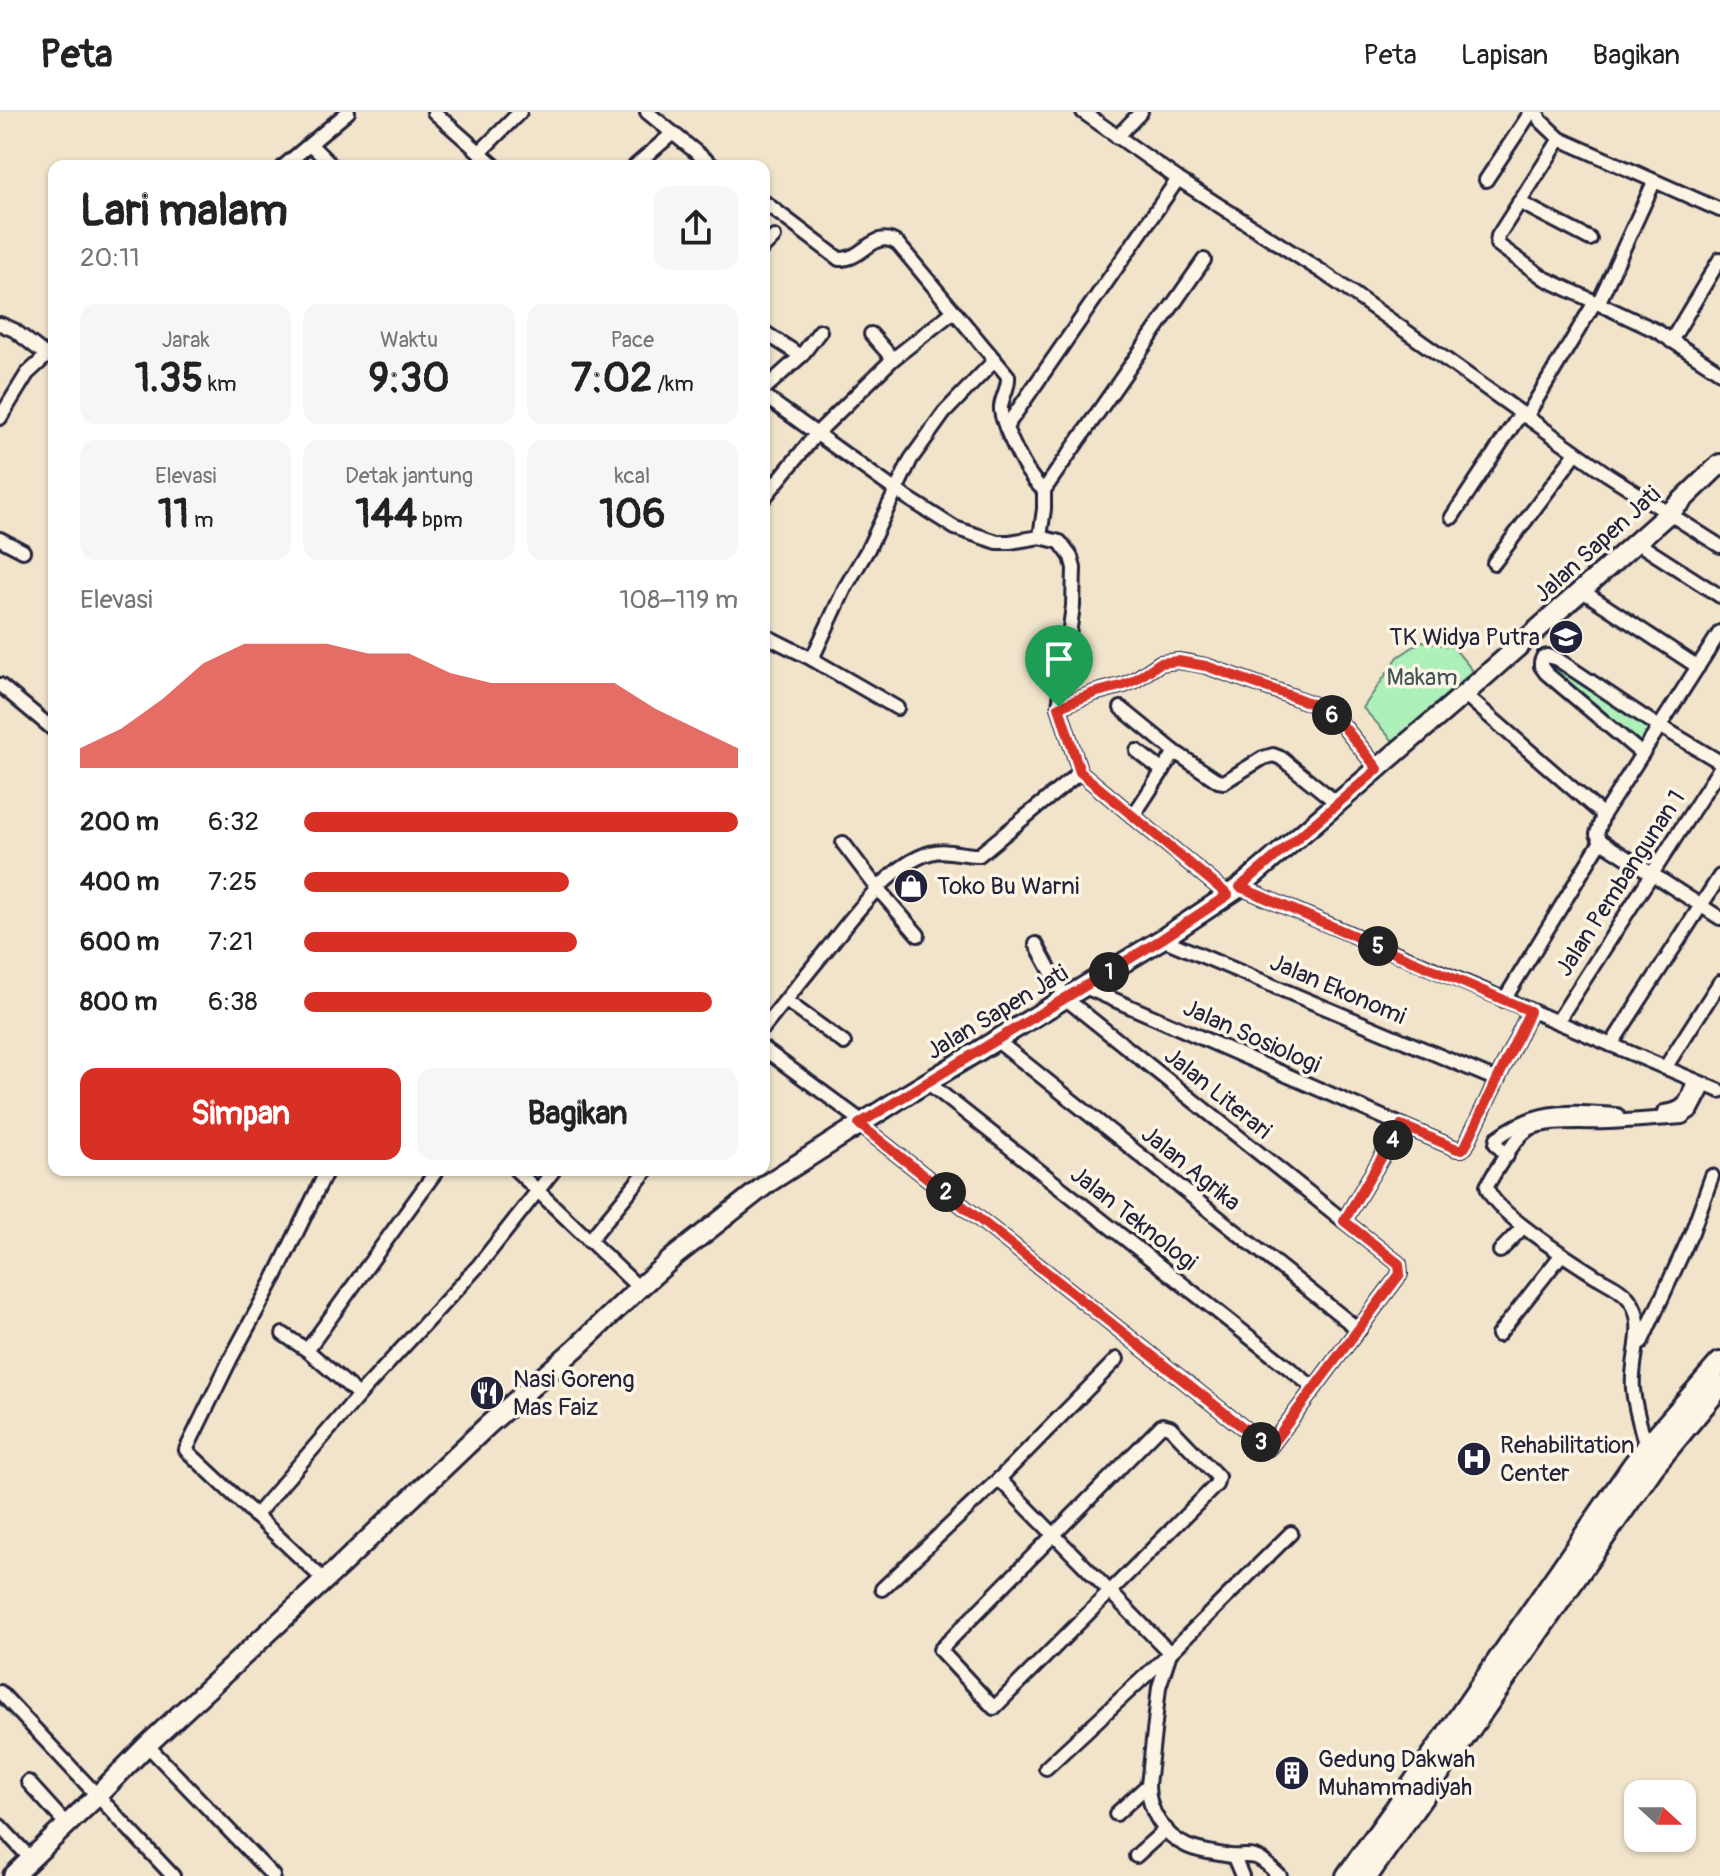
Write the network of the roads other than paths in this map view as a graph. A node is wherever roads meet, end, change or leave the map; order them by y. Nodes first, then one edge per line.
1 (348, 112) edge
2 (434, 112) edge
3 (520, 112) edge
4 (647, 112) edge
5 (1083, 112) edge
6 (1141, 112) edge
7 (1534, 112) edge
8 (673, 133) junction
9 (1117, 137) junction
10 (1560, 139) junction
11 (311, 145) junction
12 (480, 152) junction
13 (292, 160) edge
14 (326, 160) edge
15 (489, 160) edge
16 (642, 160) edge
17 (706, 160) edge
18 (1178, 179) junction
19 (1486, 180) dead end
20 (1654, 182) junction
21 (1519, 202) junction
22 (770, 207) edge
23 (1720, 210) edge
24 (774, 237) dead end
25 (1590, 239) dead end
26 (770, 241) edge
27 (1720, 259) edge
28 (1204, 260) dead end
29 (1596, 303) junction
30 (954, 311) junction
31 (0, 324) edge
32 (820, 331) dead end
33 (871, 334) dead end
34 (770, 336) edge
35 (1671, 341) junction
36 (48, 351) edge
37 (48, 354) edge
38 (801, 356) junction
39 (893, 359) junction
40 (995, 360) junction
41 (1720, 372) edge
42 (770, 384) edge
43 (770, 400) edge
44 (1524, 415) junction
45 (0, 418) edge
46 (1006, 427) junction
47 (817, 433) junction
48 (1576, 453) junction
49 (1720, 464) edge
50 (895, 490) junction
51 (1044, 490) junction
52 (770, 491) edge
53 (1669, 513) junction
54 (1452, 517) dead end
55 (1040, 537) junction
56 (0, 539) edge
57 (1636, 542) junction
58 (1720, 546) edge
59 (23, 551) dead end
60 (1494, 563) dead end
61 (1581, 590) junction
62 (1720, 596) edge
63 (1720, 632) edge
64 (770, 638) edge
65 (812, 659) junction
66 (1698, 667) junction
67 (0, 685) edge
68 (1464, 694) junction
69 (1059, 707) junction
70 (897, 708) dead end
71 (1121, 708) dead end
72 (48, 725) edge
73 (1660, 727) junction
74 (1137, 751) dead end
75 (1175, 752) junction
76 (1642, 754) junction
77 (1720, 765) edge
78 (1378, 769) junction
79 (1163, 771) junction
80 (1080, 772) junction
81 (1337, 803) junction
82 (1603, 815) junction
83 (1133, 816) junction
84 (1601, 841) junction
85 (843, 843) dead end
86 (1652, 875) junction
87 (1720, 876) edge
88 (878, 889) junction
89 (1234, 891) junction
90 (1701, 906) junction
91 (1720, 918) edge
92 (918, 935) dead end
93 (1162, 939) junction
94 (1036, 944) dead end
95 (1720, 982) edge
96 (1085, 987) junction
97 (1066, 999) junction
98 (1504, 1000) junction
99 (786, 1001) junction
100 (1530, 1011) junction
101 (770, 1020) edge
102 (1557, 1022) junction
103 (996, 1040) junction
104 (844, 1043) dead end
105 (1611, 1045) junction
106 (770, 1054) edge
107 (1665, 1068) junction
108 (1497, 1080) junction
109 (927, 1082) junction
110 (1708, 1085) edge
111 (861, 1123) junction
112 (1401, 1125) junction
113 (324, 1176) edge
114 (433, 1176) edge
115 (522, 1176) edge
116 (550, 1176) edge
117 (642, 1176) edge
118 (1712, 1176) dead end
119 (538, 1192) junction
120 (1344, 1221) junction
121 (1523, 1227) junction
122 (589, 1241) junction
123 (1500, 1251) dead end
124 (1562, 1254) junction
125 (639, 1288) junction
126 (1359, 1330) junction
127 (283, 1334) dead end
128 (1498, 1335) dead end
129 (307, 1350) junction
130 (1635, 1357) junction
131 (1117, 1359) dead end
132 (1720, 1363) edge
133 (1720, 1386) edge
134 (1314, 1388) junction
135 (359, 1395) junction
136 (1646, 1448) junction
137 (999, 1479) junction
138 (255, 1516) junction
139 (1291, 1533) dead end
140 (1054, 1535) junction
141 (324, 1580) junction
142 (882, 1589) dead end
143 (1109, 1591) junction
144 (1170, 1653) junction
145 (0, 1692) edge
146 (147, 1745) junction
147 (1046, 1768) dead end
148 (28, 1782) dead end
149 (1148, 1785) junction
150 (98, 1795) junction
151 (1116, 1814) dead end
152 (67, 1825) junction
153 (0, 1826) edge
154 (1166, 1829) junction
155 (1136, 1856) dead end
156 (1234, 1857) junction
157 (31, 1859) junction
158 (1241, 1875) edge
159 (13, 1876) edge
160 (173, 1876) edge
161 (273, 1876) edge
162 (1280, 1876) edge
163 (1347, 1876) edge
164 (1367, 1876) edge

1 - 11 street
2 - 12 street
3 - 12 street
4 - 8 street
5 - 9 street
6 - 9 street
7 - 10 street
7 - 19 street
8 - 16 street
8 - 17 street
9 - 18 street
10 - 20 street
10 - 21 street
11 - 13 street
11 - 14 street
12 - 15 street
18 - 44 street
18 - 46 street
20 - 23 street
20 - 29 street
21 - 25 street
21 - 29 street
22 - 30 street
24 - 26 street
27 - 35 street
28 - 51 street
29 - 35 street
29 - 44 street
30 - 39 street
30 - 40 street
31 - 36 street
32 - 38 street
33 - 39 street
34 - 38 street
35 - 41 street
37 - 45 street
38 - 42 street
39 - 47 street
40 - 46 street
40 - 50 street
43 - 47 street
44 - 48 street
44 - 54 street
46 - 51 street
47 - 50 street
47 - 52 street
48 - 53 street
48 - 60 street
49 - 53 street, Jalan Sapen Jati
50 - 55 street
50 - 65 street
51 - 55 street
53 - 57 street, Jalan Sapen Jati
53 - 58 street
55 - 69 street
56 - 59 street
57 - 61 street, Jalan Sapen Jati
57 - 62 street
61 - 66 street
61 - 68 street, Jalan Sapen Jati
63 - 66 street
64 - 65 street
65 - 70 street
66 - 73 street
67 - 72 street
68 - 78 street, Jalan Sapen Jati
68 - 82 street
69 - 78 street
69 - 80 street
71 - 75 street
73 - 76 street
73 - 76 street
73 - 77 street
74 - 79 street
75 - 79 street
75 - 81 street
76 - 82 street
77 - 86 street, Jalan Pembangunan 1
78 - 81 street, Jalan Sapen Jati
79 - 83 street
80 - 83 street
80 - 88 street
81 - 89 street, Jalan Sapen Jati
82 - 84 street
83 - 89 street
84 - 86 street
84 - 98 street
85 - 88 street
86 - 90 street
86 - 102 street, Jalan Pembangunan 1
87 - 90 street
88 - 92 street
88 - 99 street
89 - 93 street, Jalan Sapen Jati
89 - 98 street
90 - 91 street
90 - 105 street
93 - 96 street, Jalan Sapen Jati
93 - 108 street, Jalan Ekonomi
94 - 97 street
95 - 107 street
96 - 97 street, Jalan Sapen Jati
96 - 112 street, Jalan Sosiologi
97 - 103 street, Jalan Sapen Jati
97 - 120 street, Jalan Literari
98 - 100 street
99 - 101 street
99 - 104 street
100 - 102 street
100 - 108 street
102 - 105 street
103 - 109 street, Jalan Sapen Jati
103 - 126 street, Jalan Agrika
105 - 107 street
106 - 111 street
107 - 110 street
108 - 112 street, Jalan Sosiologi
109 - 111 street, Jalan Sapen Jati
109 - 134 street, Jalan Teknologi
110 - 121 street
111 - 125 street, Jalan Sapen Jati
111 - 134 street
112 - 120 street
113 - 138 street
114 - 129 street
115 - 119 street
116 - 119 street
117 - 122 street
118 - 130 street
119 - 122 street
119 - 135 street
120 - 126 street, Jalan Literari
121 - 123 street
121 - 124 street
122 - 125 street
124 - 128 street
124 - 130 street
125 - 141 street, Jalan Sapen Jati
126 - 134 street
127 - 129 street
129 - 135 street
130 - 136 street
131 - 137 street
132 - 136 main road
133 - 164 main road
135 - 138 street
136 - 163 main road
137 - 140 street
137 - 142 street
138 - 141 street
139 - 144 street
140 - 143 street
140 - 143 street
140 - 143 street
141 - 146 street, Jalan Sapen Jati
143 - 144 street
144 - 147 street
144 - 149 street
145 - 150 street
146 - 150 street, Jalan Sapen Jati
146 - 161 street
148 - 152 street
149 - 151 street
149 - 154 street
150 - 152 street, Jalan Sapen Jati
150 - 160 street
152 - 157 street, Jalan Sapen Jati
153 - 157 street
154 - 155 street
154 - 156 street
156 - 158 street
156 - 162 street
157 - 159 street, Jalan Sapen Jati

